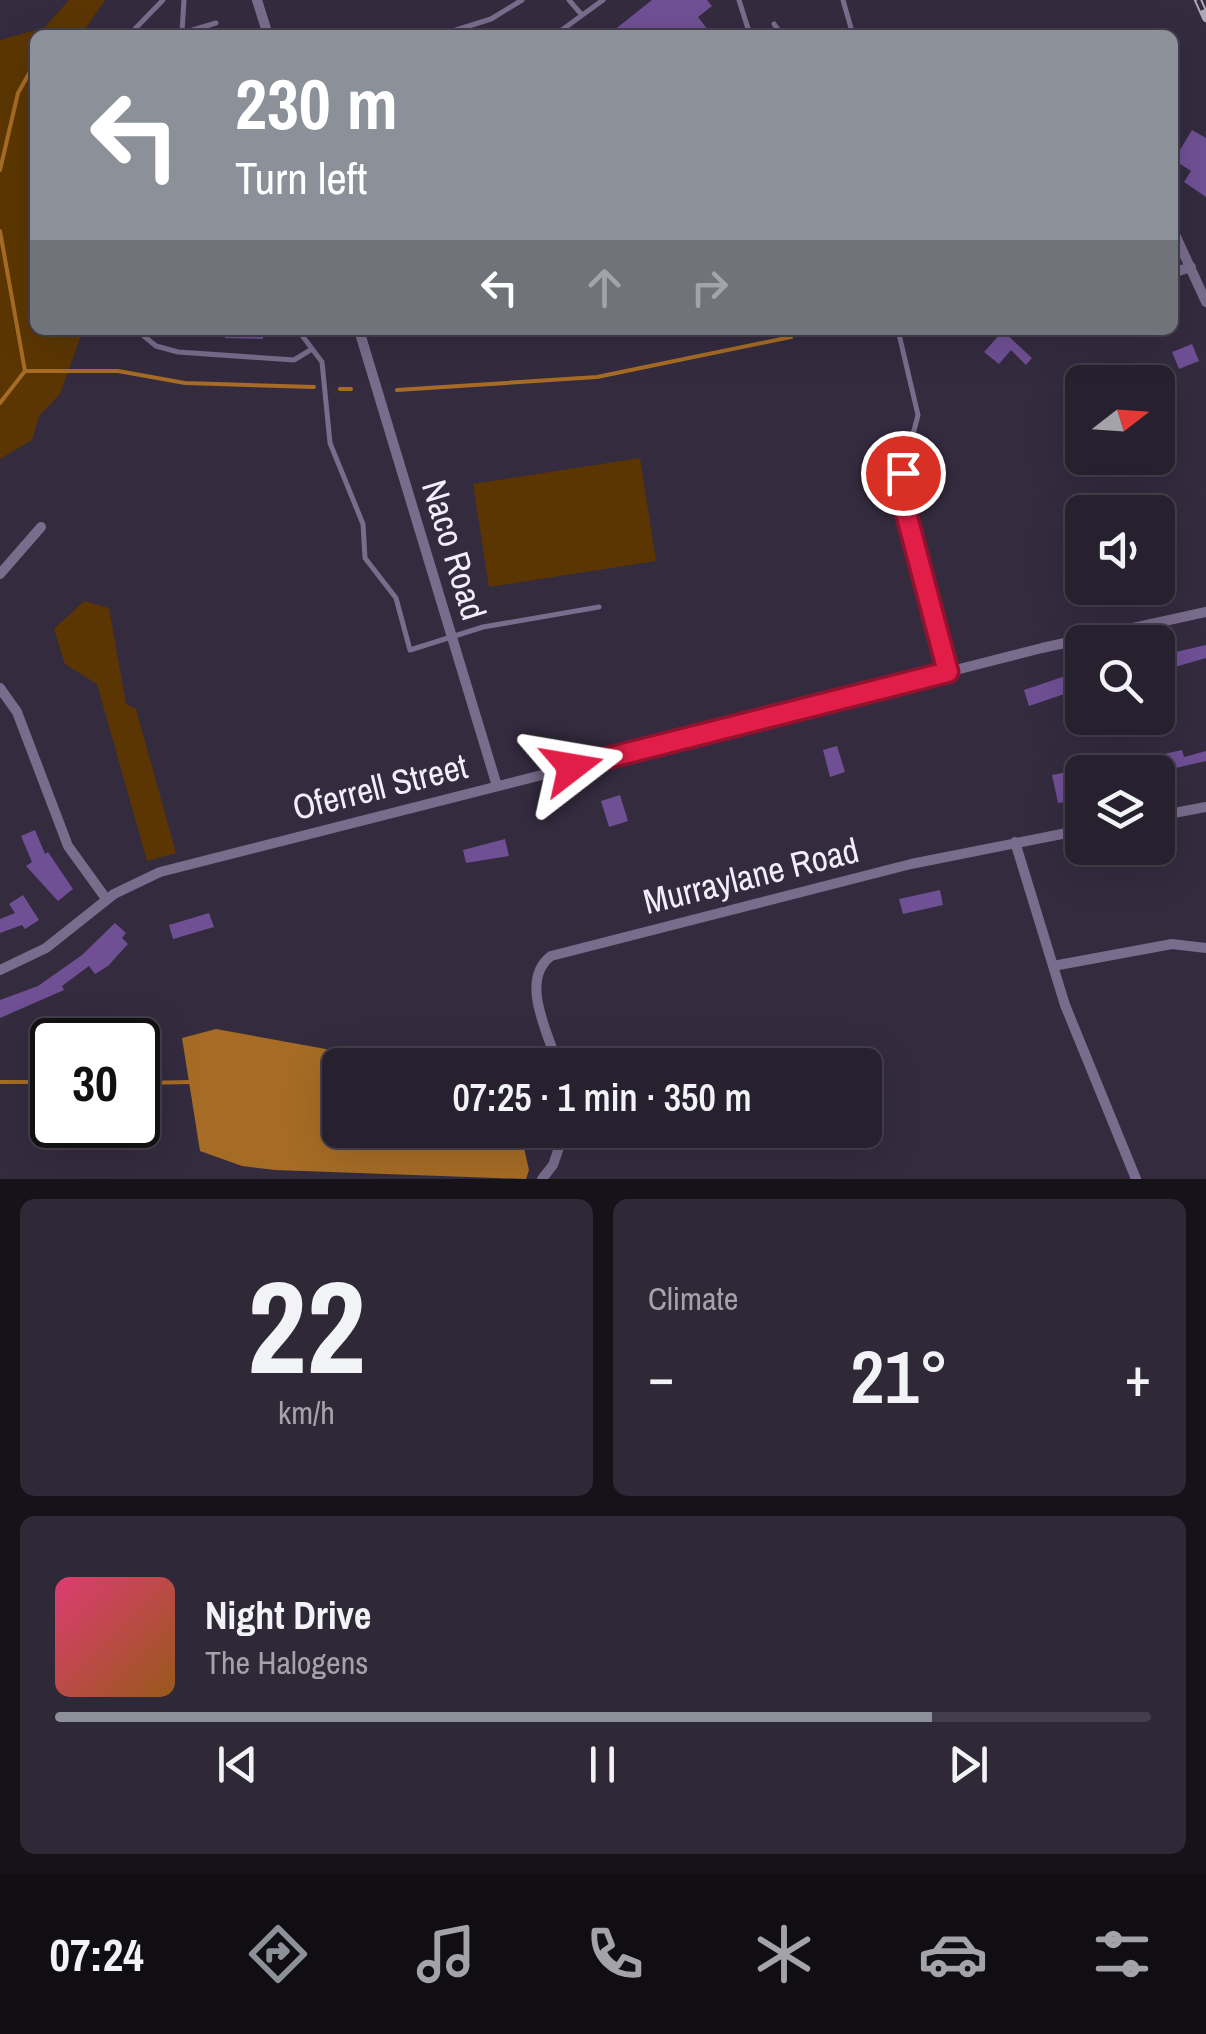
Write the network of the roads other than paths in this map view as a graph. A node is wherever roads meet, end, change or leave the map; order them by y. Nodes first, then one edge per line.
1 (162, 0) edge
2 (184, 0) edge
3 (258, 0) edge
4 (522, 0) edge
5 (569, 0) edge
6 (604, 0) edge
7 (739, 0) edge
8 (842, 0) edge
9 (582, 15) junction
10 (216, 23) dead end
11 (774, 24) dead end
12 (133, 30) edge
13 (180, 30) edge
14 (191, 30) edge
15 (267, 30) edge
16 (459, 30) edge
17 (562, 30) edge
18 (748, 30) edge
19 (778, 30) edge
20 (851, 30) edge
21 (1178, 241) edge
22 (1191, 268) junction
23 (1178, 271) edge
24 (1206, 302) edge
25 (143, 335) edge
26 (302, 335) edge
27 (361, 335) edge
28 (899, 335) edge
29 (313, 349) junction
30 (41, 527) dead end
31 (0, 574) edge
32 (599, 607) dead end
33 (1206, 612) edge
34 (452, 637) junction
35 (948, 672) junction
36 (0, 688) edge
37 (498, 786) junction
38 (1206, 808) edge
39 (1175, 813) edge
40 (1065, 833) edge
41 (1015, 842) junction
42 (107, 900) junction
43 (1206, 948) edge
44 (1053, 966) junction
45 (0, 970) edge
46 (553, 1048) edge
47 (558, 1148) edge
48 (542, 1179) edge
49 (1136, 1179) edge

1 - 12 lane
2 - 13 lane
3 - 15 street
4 - 16 lane
5 - 9 lane
6 - 9 lane
7 - 18 lane
8 - 20 lane
9 - 17 lane
10 - 14 lane
11 - 19 lane
21 - 22 street
22 - 23 street
22 - 24 street
25 - 29 lane
26 - 29 lane
27 - 34 street, Naco Road
28 - 35 lane
29 - 34 lane
30 - 31 street
32 - 34 lane
33 - 35 street, Oferrell Street
34 - 37 street, Naco Road
35 - 37 street, Oferrell Street
36 - 42 street
37 - 42 street, Oferrell Street
38 - 39 street
40 - 41 street, Murraylane Road
41 - 44 street
41 - 46 street, Murraylane Road
42 - 45 street, Oferrell Street
43 - 44 street
44 - 49 street
47 - 48 street

